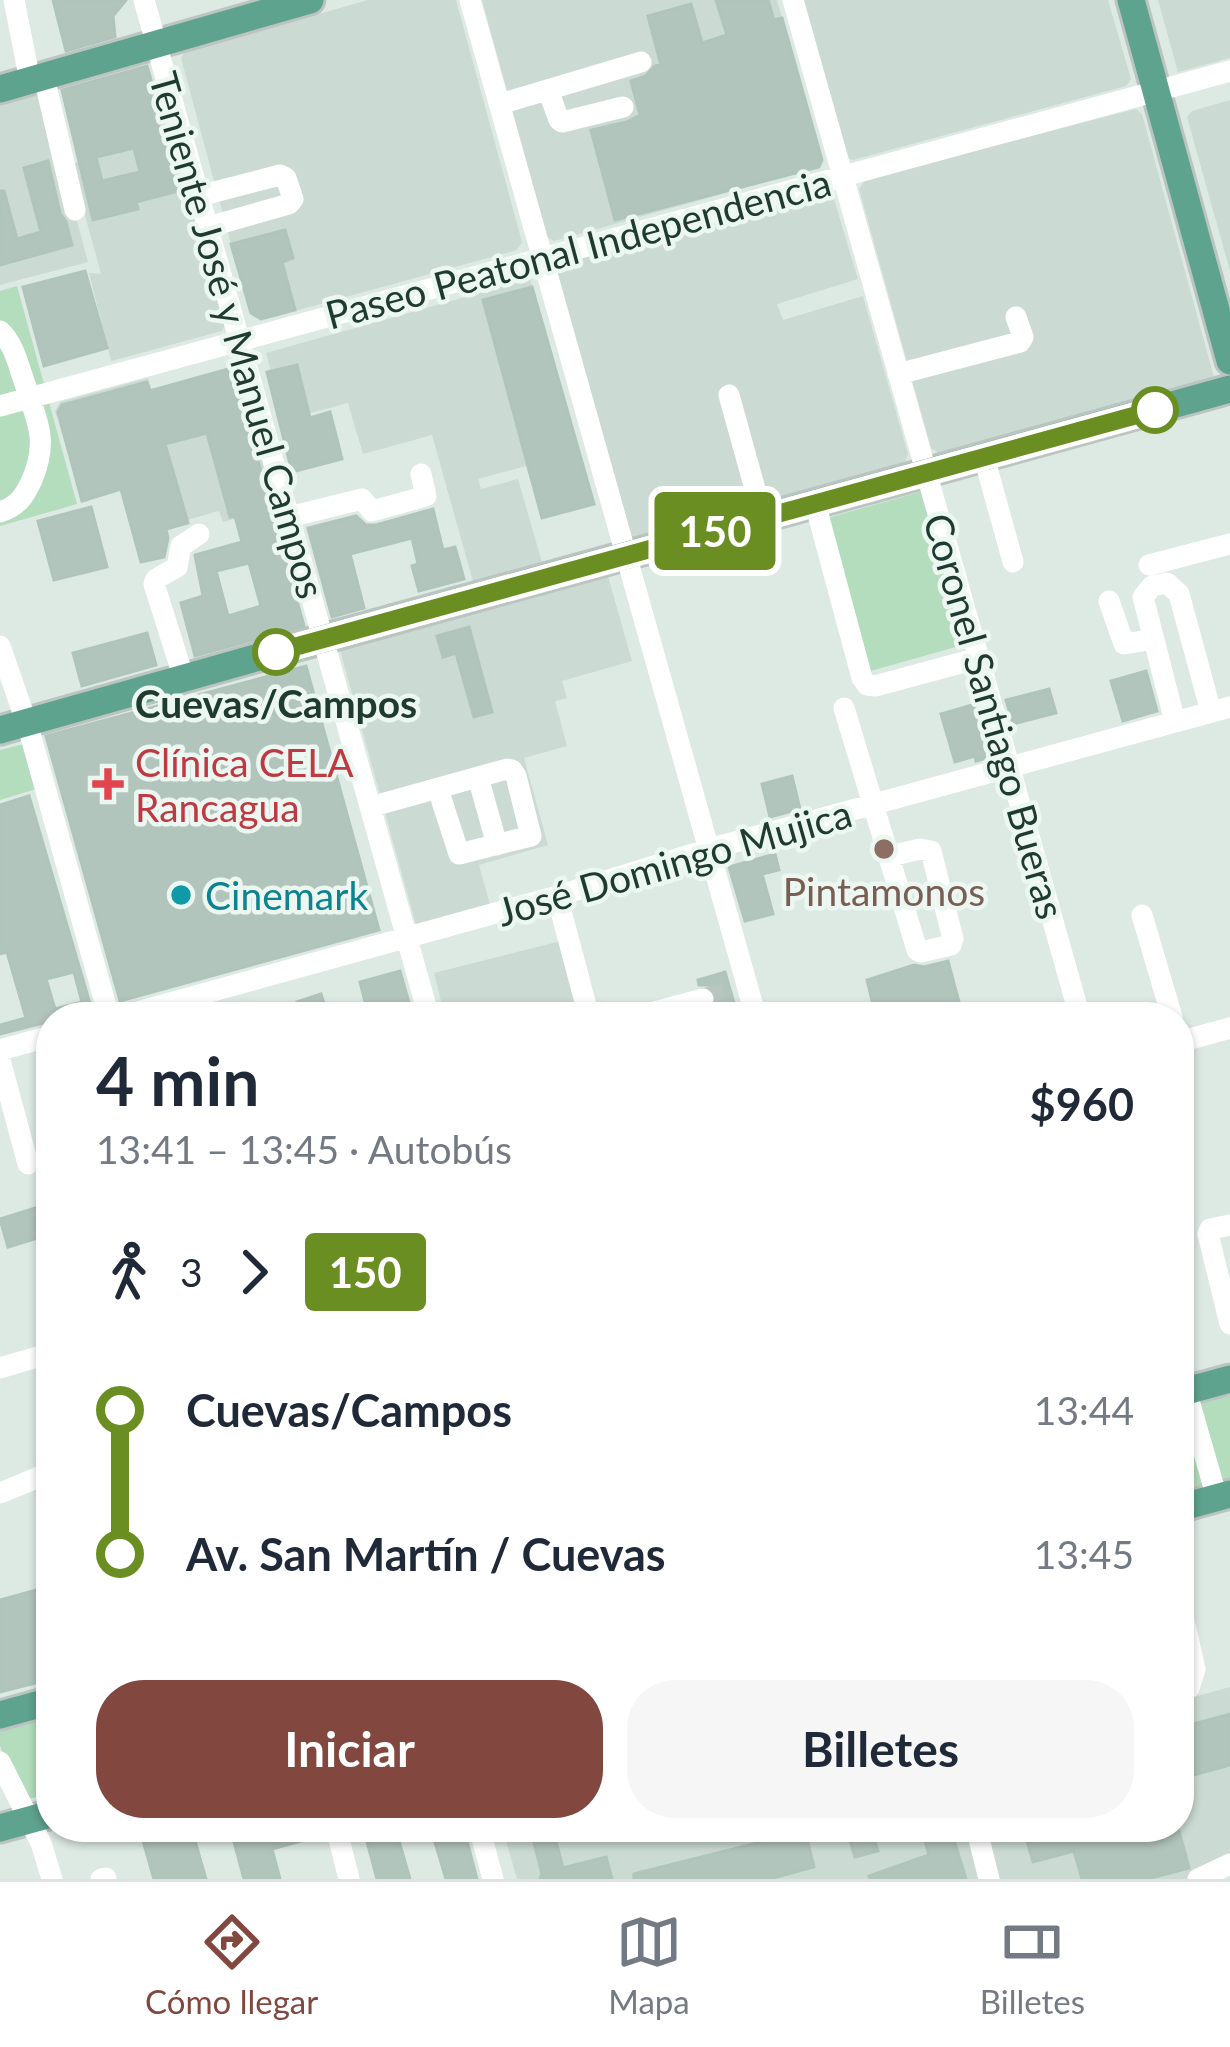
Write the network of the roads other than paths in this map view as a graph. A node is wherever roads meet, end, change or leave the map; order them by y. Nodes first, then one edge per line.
1 (14, 0) edge
2 (144, 0) edge
3 (310, 0) edge
4 (470, 0) edge
5 (793, 0) edge
6 (1130, 0) edge
7 (156, 44) junction
8 (641, 62) dead end
9 (1230, 71) edge
10 (37, 79) junction
11 (0, 89) edge
12 (548, 89) junction
13 (1156, 91) junction
14 (500, 104) junction
15 (623, 107) dead end
16 (842, 176) junction
17 (199, 196) junction
18 (75, 210) dead end
19 (208, 227) junction
20 (543, 257) junction
21 (1016, 317) dead end
22 (0, 331) edge
23 (239, 340) junction
24 (1230, 361) edge
25 (898, 374) junction
26 (1230, 389) edge
27 (729, 394) dead end
28 (29, 398) junction
29 (0, 406) edge
30 (983, 457) junction
31 (926, 472) junction
32 (411, 477) dead end
33 (815, 503) junction
34 (0, 512) edge
35 (289, 517) junction
36 (763, 518) junction
37 (199, 534) dead end
38 (1230, 544) edge
39 (626, 555) junction
40 (1013, 562) dead end
41 (1149, 565) dead end
42 (1109, 601) dead end
43 (323, 639) junction
44 (1154, 639) junction
45 (0, 646) edge
46 (979, 658) junction
47 (184, 679) junction
48 (844, 708) dead end
49 (1221, 710) edge
50 (11, 717) edge
51 (1175, 722) junction
52 (1010, 767) junction
53 (478, 777) junction
54 (438, 789) junction
55 (372, 795) junction
56 (873, 805) junction
57 (497, 845) junction
58 (709, 848) junction
59 (890, 856) junction
60 (557, 896) junction
61 (1142, 915) dead end
62 (406, 938) junction
63 (202, 994) junction
64 (703, 999) tunnel mouth
65 (104, 1002) edge
66 (173, 1002) edge
67 (204, 1002) edge
68 (425, 1002) edge
69 (586, 1002) edge
70 (692, 1002) edge
71 (747, 1002) edge
72 (1076, 1002) edge
73 (1168, 1002) edge
74 (1230, 1028) edge
75 (1194, 1038) edge
76 (36, 1040) edge
77 (0, 1050) edge
78 (0, 1060) edge
79 (28, 1164) dead end
80 (1230, 1225) edge
81 (1230, 1324) edge
82 (36, 1357) edge
83 (0, 1368) edge
84 (1230, 1379) edge
85 (1194, 1382) edge
86 (1194, 1418) edge
87 (36, 1478) edge
88 (0, 1493) edge
89 (1223, 1496) edge
90 (1194, 1504) edge
91 (36, 1705) edge
92 (0, 1714) edge
93 (0, 1762) edge
94 (36, 1812) edge
95 (36, 1818) edge
96 (0, 1828) edge
97 (41, 1842) edge
98 (340, 1842) edge
99 (483, 1842) edge
100 (980, 1842) edge
101 (1230, 1864) edge
102 (52, 1879) edge
103 (349, 1879) edge
104 (493, 1879) edge
105 (989, 1879) edge
106 (1198, 1879) edge

1 - 10 street
2 - 7 street, Teniente José y Manuel Campos
3 - 7 main road
4 - 14 street
5 - 16 street, Coronel Santiago Bueras
6 - 13 main road
7 - 10 main road
7 - 17 street, Teniente José y Manuel Campos
8 - 12 street
9 - 13 street, Paseo Peatonal Independencia
10 - 11 main road
10 - 18 street
12 - 14 street
12 - 15 street
13 - 16 street, Paseo Peatonal Independencia
13 - 24 main road
14 - 20 street
16 - 20 street, Paseo Peatonal Independencia
16 - 25 street, Coronel Santiago Bueras
17 - 19 street, Teniente José y Manuel Campos
17 - 19 street
19 - 23 street, Teniente José y Manuel Campos
20 - 23 street, Paseo Peatonal Independencia
20 - 39 street
21 - 25 street
22 - 28 street
23 - 28 street, Paseo Peatonal Independencia
23 - 35 street, Teniente José y Manuel Campos
25 - 31 street, Coronel Santiago Bueras
26 - 30 main road
27 - 36 street
28 - 29 street, Paseo Peatonal Independencia
28 - 34 street
30 - 31 main road
30 - 40 street
31 - 33 main road
31 - 46 street, Coronel Santiago Bueras
32 - 35 street
33 - 36 main road
33 - 46 street
35 - 43 street, Teniente José y Manuel Campos
36 - 39 main road
37 - 47 street
38 - 41 street
39 - 43 main road
39 - 58 street
42 - 44 street
43 - 47 main road
43 - 55 street, Teniente José y Manuel Campos
44 - 49 street
44 - 51 street
45 - 50 street
46 - 52 street, Coronel Santiago Bueras
47 - 50 main road
48 - 56 street
49 - 51 street, José Domingo Mujica
50 - 65 street
51 - 52 street, José Domingo Mujica
52 - 56 street, José Domingo Mujica
52 - 72 street, Coronel Santiago Bueras
53 - 54 street
53 - 57 street
53 - 57 street
54 - 55 street
54 - 57 street
55 - 62 street, Teniente José y Manuel Campos
56 - 58 street, José Domingo Mujica
56 - 59 street
58 - 60 street, José Domingo Mujica
58 - 71 street
59 - 59 street
60 - 62 street, José Domingo Mujica
60 - 69 street
61 - 73 street
62 - 63 street, José Domingo Mujica
62 - 68 street, Teniente José y Manuel Campos
63 - 66 street, José Domingo Mujica
63 - 67 street
64 - 70 street
74 - 75 street
76 - 77 street
78 - 79 street
80 - 81 street
82 - 83 street
84 - 85 main road
86 - 89 street
87 - 88 street
89 - 90 main road
91 - 92 main road
93 - 94 street
95 - 96 main road
97 - 102 street
98 - 103 street
99 - 104 street
100 - 105 street
101 - 106 street

